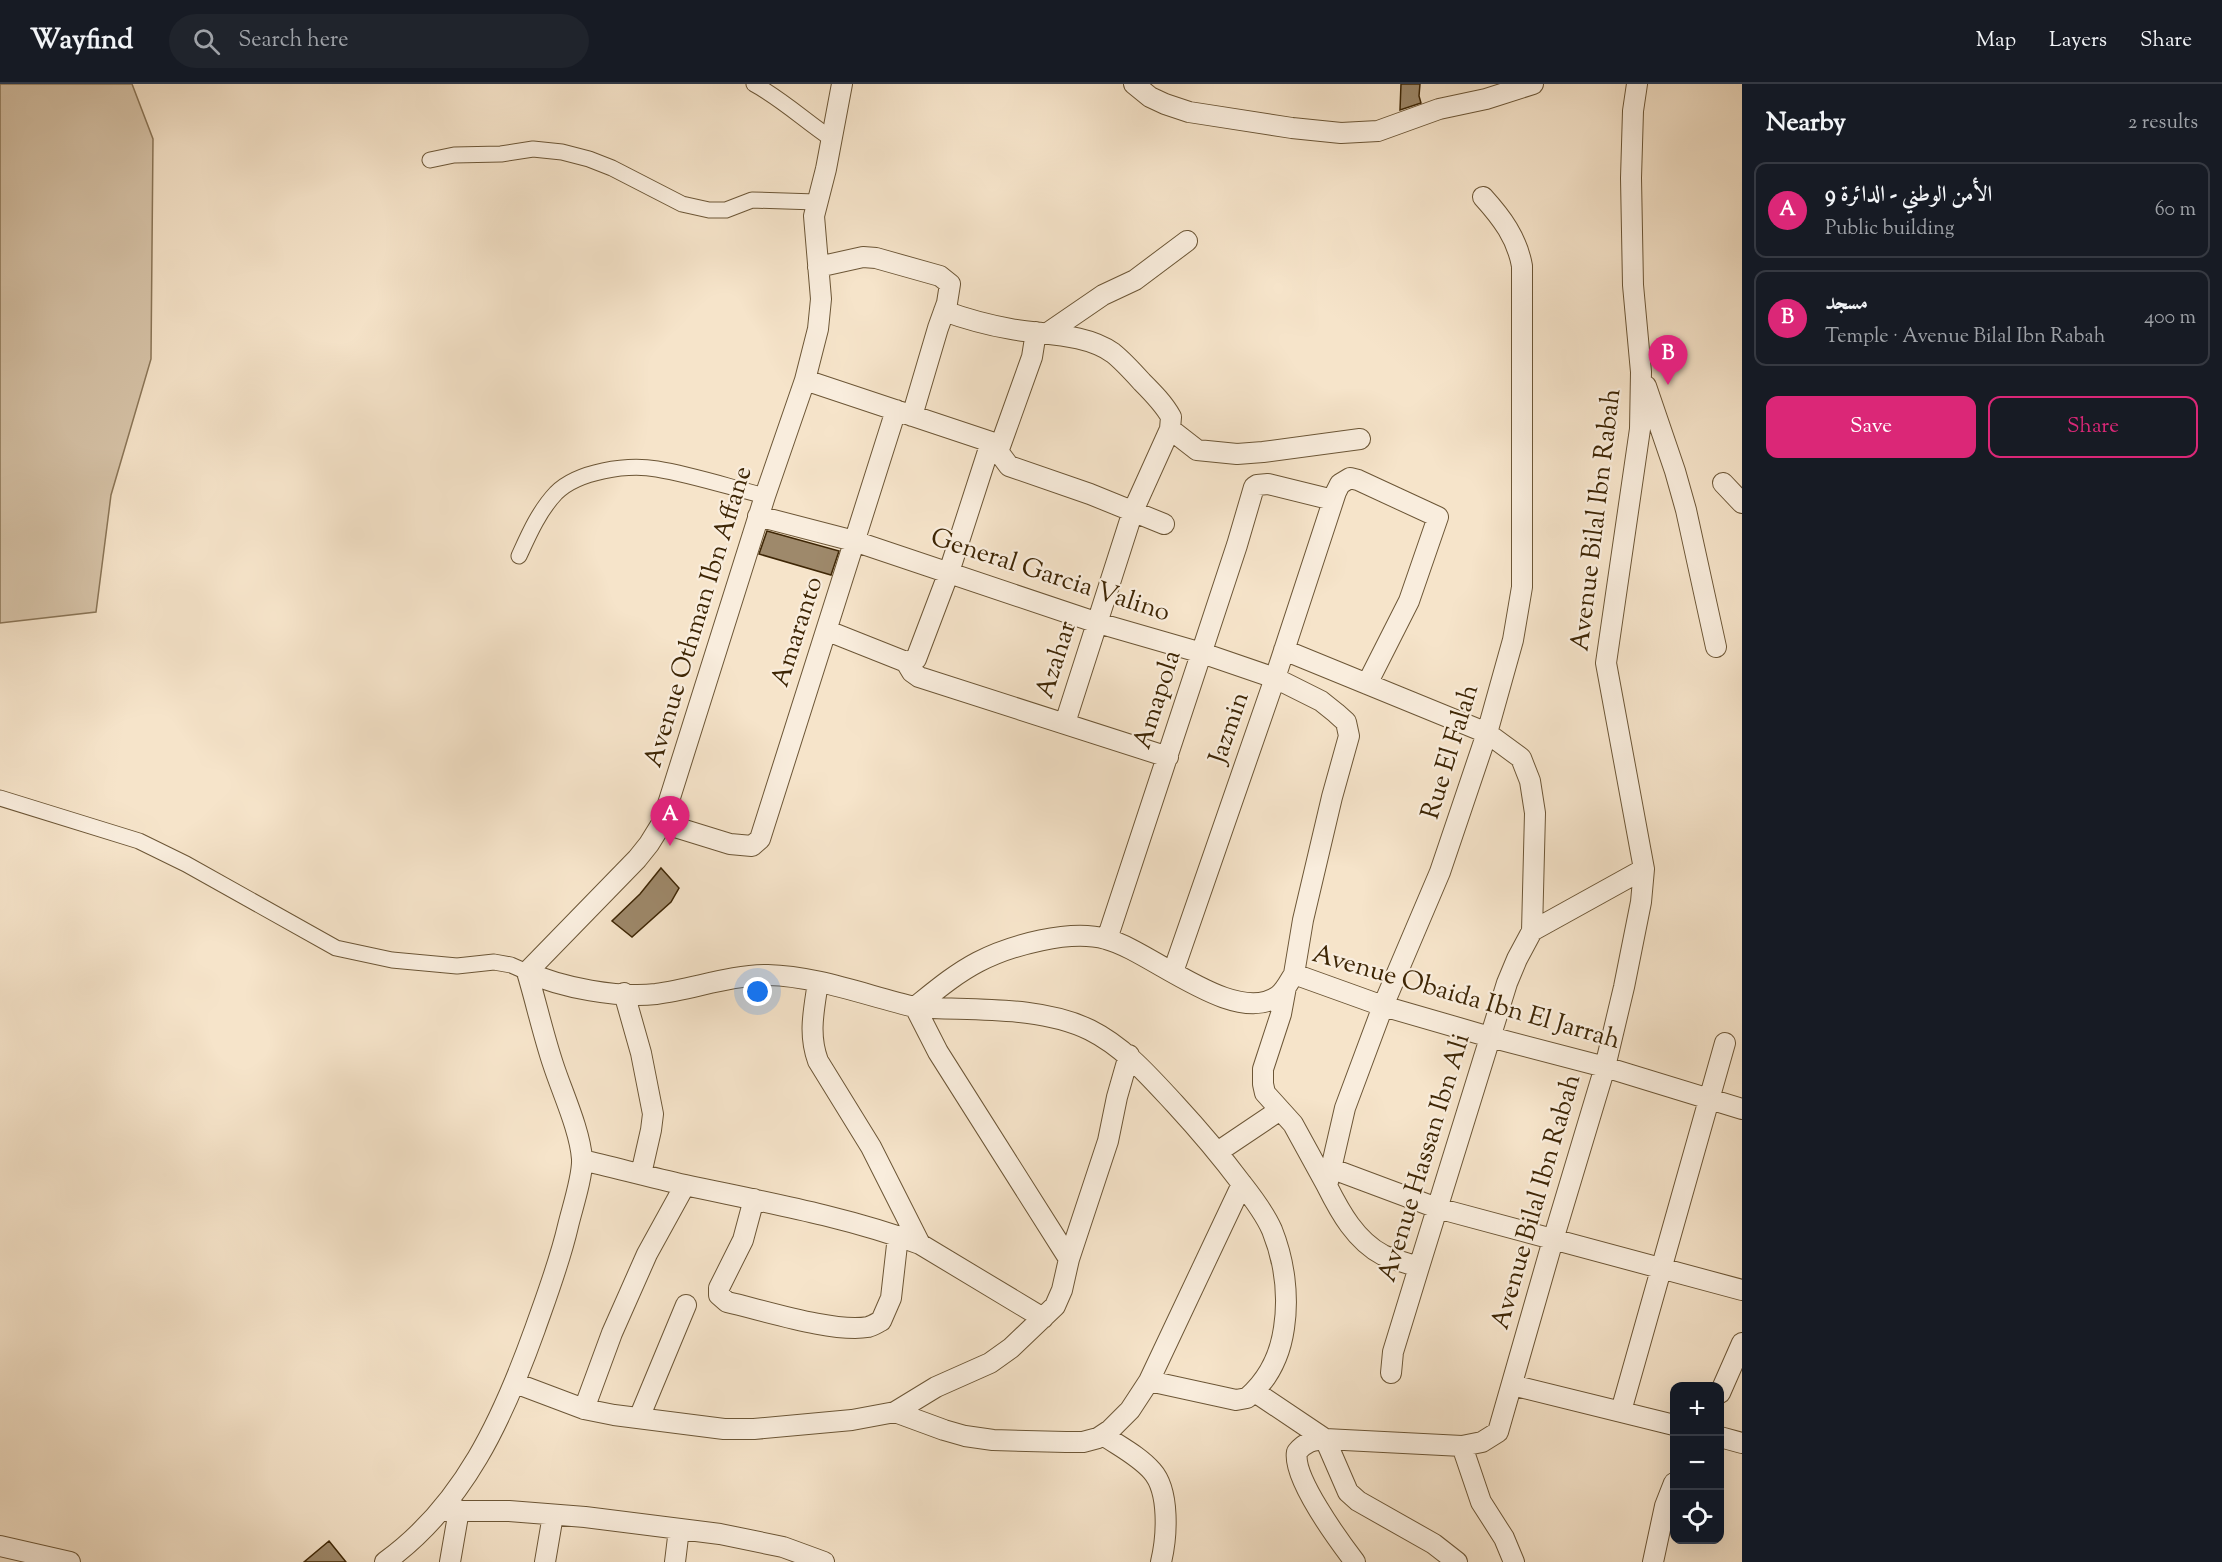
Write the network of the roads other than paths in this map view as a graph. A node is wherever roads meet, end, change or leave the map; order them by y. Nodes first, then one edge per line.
1 (754, 84) edge
2 (842, 84) edge
3 (1134, 84) edge
4 (1533, 84) edge
5 (1637, 84) edge
6 (832, 139) junction
7 (430, 160) dead end
8 (1483, 197) dead end
9 (816, 202) junction
10 (1187, 241) dead end
11 (818, 267) junction
12 (944, 311) junction
13 (1043, 332) junction
14 (1641, 372) junction
15 (805, 380) junction
16 (904, 413) junction
17 (1170, 429) junction
18 (1360, 439) dead end
19 (994, 447) junction
20 (1723, 483) dead end
21 (765, 496) junction
22 (1333, 500) junction
23 (1742, 503) edge
24 (1134, 511) junction
25 (758, 516) junction
26 (1164, 524) dead end
27 (854, 541) junction
28 (519, 556) dead end
29 (950, 572) junction
30 (1098, 623) junction
31 (828, 631) junction
32 (1716, 647) dead end
33 (1284, 650) junction
34 (1202, 652) junction
35 (906, 662) junction
36 (1275, 678) junction
37 (1367, 684) junction
38 (1065, 723) junction
39 (1486, 733) junction
40 (1168, 757) junction
41 (0, 798) edge
42 (662, 823) junction
43 (1644, 869) junction
44 (1532, 931) junction
45 (1107, 939) junction
46 (527, 972) junction
47 (1173, 972) junction
48 (1290, 981) junction
49 (818, 982) junction
50 (624, 993) junction
51 (1383, 1006) junction
52 (915, 1007) junction
53 (1490, 1037) junction
54 (1725, 1043) dead end
55 (1129, 1055) junction
56 (1605, 1067) junction
57 (1708, 1100) junction
58 (1742, 1109) edge
59 (1280, 1110) junction
60 (1219, 1151) junction
61 (582, 1160) junction
62 (641, 1174) junction
63 (1329, 1177) junction
64 (1242, 1184) junction
65 (685, 1185) junction
66 (754, 1199) junction
67 (1437, 1208) junction
68 (898, 1236) junction
69 (1552, 1240) junction
70 (920, 1244) junction
71 (1070, 1259) junction
72 (1419, 1267) junction
73 (1662, 1267) junction
74 (1742, 1290) edge
75 (686, 1305) dead end
76 (1043, 1318) junction
77 (1742, 1343) edge
78 (1390, 1373) dead end
79 (1149, 1381) junction
80 (1724, 1382) edge
81 (515, 1383) junction
82 (1512, 1384) junction
83 (1255, 1392) junction
84 (584, 1409) junction
85 (1621, 1411) junction
86 (895, 1412) junction
87 (639, 1418) junction
88 (1670, 1424) edge
89 (1103, 1435) junction
90 (1724, 1438) edge
91 (1325, 1439) junction
92 (1742, 1443) edge
93 (1462, 1446) junction
94 (1671, 1490) edge
95 (450, 1510) junction
96 (553, 1515) junction
97 (679, 1529) junction
98 (0, 1546) edge
99 (782, 1555) edge
100 (70, 1562) edge
101 (385, 1562) edge
102 (450, 1562) edge
103 (545, 1562) edge
104 (675, 1562) edge
105 (824, 1562) edge
106 (1161, 1562) edge
107 (1355, 1562) edge
108 (1457, 1562) edge
109 (1514, 1562) edge
110 (1653, 1562) edge

1 - 6 street
2 - 6 street, Avenue Othman Ibn Affane
3 - 4 street
5 - 14 street, Avenue Bilal Ibn Rabah
6 - 9 street, Avenue Othman Ibn Affane
7 - 9 street
8 - 39 street, Rue El Falah
9 - 11 street, Avenue Othman Ibn Affane
10 - 13 street
11 - 12 street, Amaranto
11 - 15 street, Avenue Othman Ibn Affane
12 - 13 street
12 - 16 street, Amaranto
13 - 17 street
13 - 19 street
14 - 32 street
14 - 43 street, Avenue Bilal Ibn Rabah
15 - 16 street
15 - 21 street, Avenue Othman Ibn Affane
16 - 19 street
16 - 27 street, Amaranto
17 - 18 street
17 - 24 street, Azahar
19 - 24 street
19 - 29 street
20 - 23 street
21 - 25 street, Avenue Othman Ibn Affane
21 - 28 street
22 - 33 street, Jazmin
22 - 34 street, Amapola
22 - 37 street
24 - 26 street
24 - 30 street, Azahar
25 - 27 street, General Garcia Valino
25 - 42 street, Avenue Othman Ibn Affane
27 - 29 street, General Garcia Valino
27 - 31 street, Amaranto
29 - 30 street, General Garcia Valino
29 - 35 street
30 - 34 street, General Garcia Valino
30 - 38 street, Azahar
31 - 35 street
31 - 42 street, Amaranto
33 - 36 street, Jazmin
33 - 37 street, Avenue Hassan Ibn Ali
34 - 36 street, General Garcia Valino
34 - 40 street, Amapola
35 - 38 street
36 - 47 street, Jazmin
36 - 48 street, General Garcia Valino
37 - 39 street, Avenue Hassan Ibn Ali
38 - 40 street
39 - 44 street, Avenue Hassan Ibn Ali
39 - 51 street, Rue El Falah
40 - 45 street, Amapola
41 - 46 street
42 - 46 street, Avenue Othman Ibn Affane
43 - 44 street
43 - 56 street, Avenue Bilal Ibn Rabah
44 - 53 street, Avenue Hassan Ibn Ali
45 - 47 street, Avenue Obaida Ibn El Jarrah
45 - 52 street, Avenue Obaida Ibn El Jarrah
46 - 50 street
46 - 61 street
47 - 48 street, Avenue Obaida Ibn El Jarrah
48 - 51 street, Avenue Obaida Ibn El Jarrah
48 - 59 street, General Garcia Valino
49 - 50 street
49 - 52 street
49 - 70 street
50 - 62 street
51 - 53 street, Avenue Obaida Ibn El Jarrah
51 - 63 street, Rue El Falah
52 - 55 street
52 - 71 street
53 - 56 street, Avenue Obaida Ibn El Jarrah
53 - 67 street, Avenue Hassan Ibn Ali
54 - 57 street
55 - 60 street
55 - 71 street
56 - 57 street, Avenue Obaida Ibn El Jarrah
56 - 69 street, Avenue Bilal Ibn Rabah
57 - 58 street, Avenue Obaida Ibn El Jarrah
57 - 73 street
59 - 60 street
59 - 63 street, General Garcia Valino
60 - 64 street
61 - 62 street
61 - 81 street
62 - 65 street
63 - 67 street
63 - 72 street
64 - 79 street
64 - 83 street
65 - 66 street
65 - 84 street
66 - 68 street
66 - 68 street
67 - 69 street
67 - 72 street, Avenue Hassan Ibn Ali
68 - 70 street
69 - 73 street
69 - 82 street, Avenue Bilal Ibn Rabah
70 - 76 street
71 - 76 street
72 - 78 street, Avenue Hassan Ibn Ali
73 - 74 street
73 - 85 street
75 - 87 street
76 - 86 street
77 - 80 street
79 - 83 street
79 - 89 street
81 - 84 street
81 - 95 street
82 - 85 street
82 - 93 street, Avenue Bilal Ibn Rabah
83 - 91 street
84 - 87 street
85 - 88 street
86 - 87 street
86 - 89 street
89 - 106 street
90 - 92 street
91 - 93 street, Avenue Bilal Ibn Rabah
91 - 107 street, Avenue Bilal Ibn Rabah
91 - 108 street
93 - 109 street
94 - 110 street
95 - 96 street
95 - 101 street
95 - 102 street
96 - 97 street
96 - 103 street
97 - 99 street
97 - 104 street
98 - 100 street
99 - 105 street

